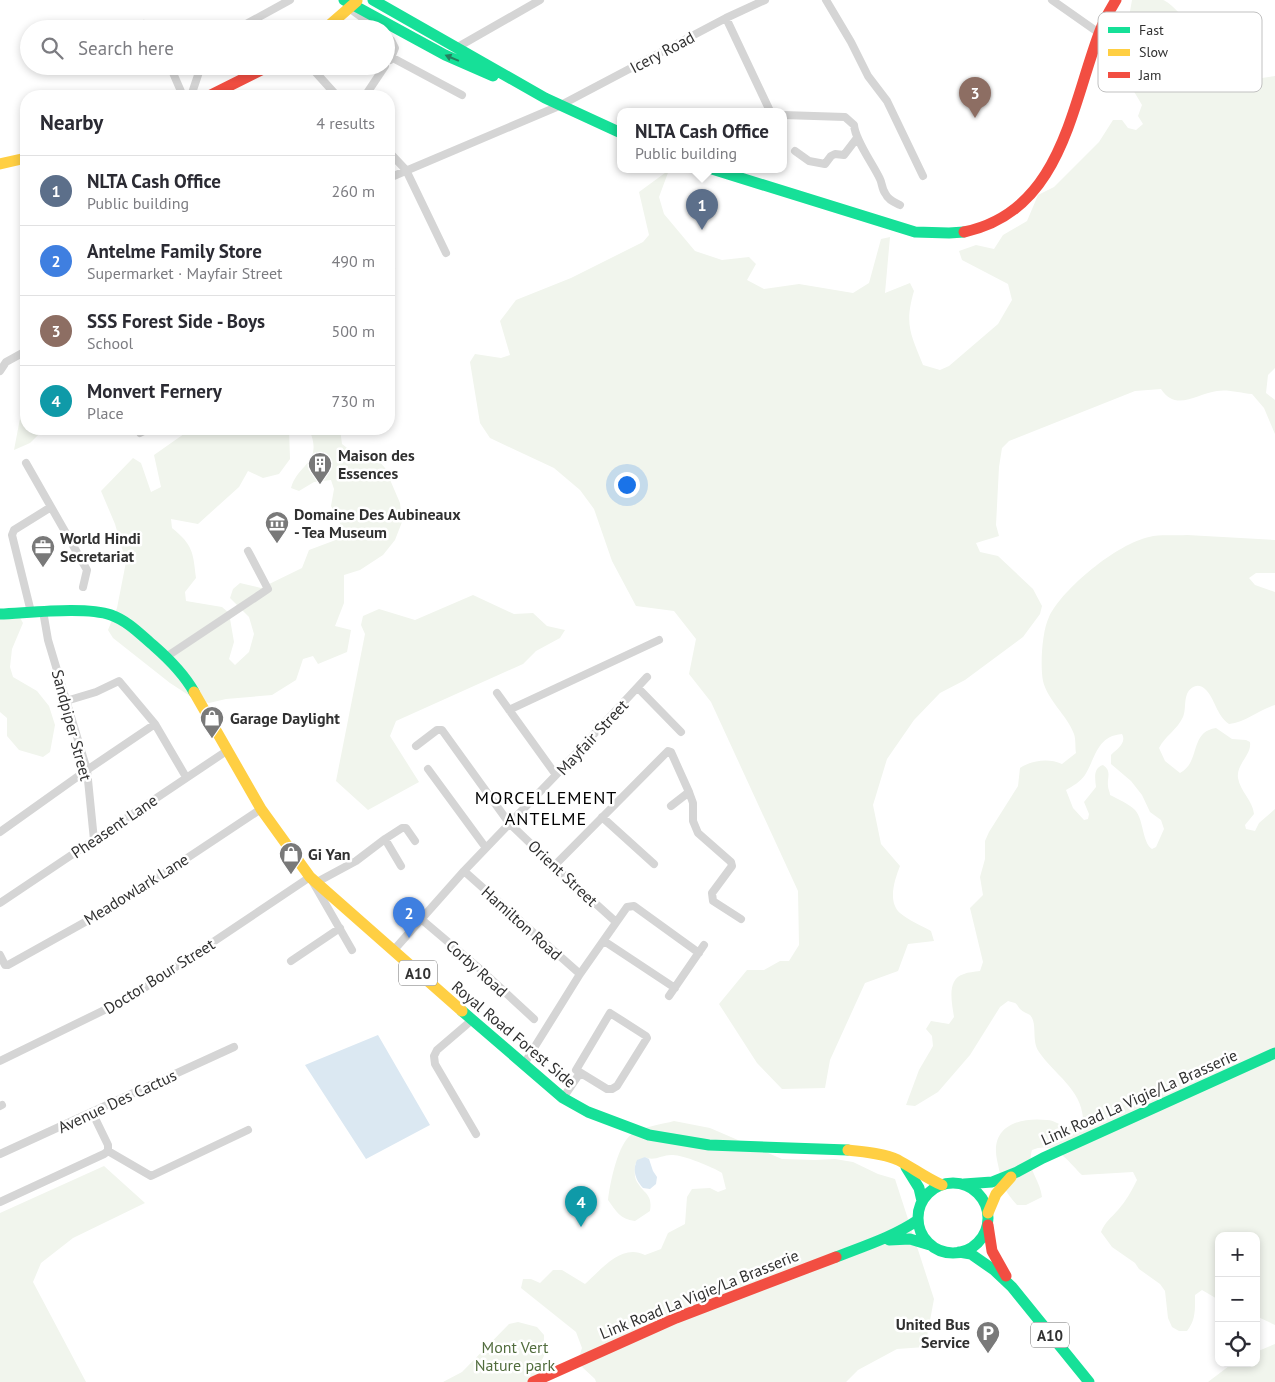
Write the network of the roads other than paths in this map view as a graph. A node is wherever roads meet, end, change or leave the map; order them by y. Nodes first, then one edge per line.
1 (290, 0) edge
2 (373, 0) edge
3 (540, 0) edge
4 (765, 0) edge
5 (826, 0) edge
6 (1052, 0) edge
7 (1116, 0) edge
8 (351, 3) edge
9 (1110, 12) edge
10 (726, 18) junction
11 (253, 20) edge
12 (334, 20) edge
13 (369, 20) edge
14 (382, 20) edge
15 (395, 27) edge
16 (1098, 32) edge
17 (1098, 36) edge
18 (456, 48) junction
19 (395, 59) edge
20 (174, 75) edge
21 (198, 75) edge
22 (251, 75) edge
23 (318, 75) edge
24 (379, 75) edge
25 (180, 90) edge
26 (193, 90) edge
27 (221, 90) edge
28 (332, 90) edge
29 (369, 90) edge
30 (462, 95) dead end
31 (545, 98) junction
32 (559, 106) junction
33 (769, 108) edge
34 (787, 114) edge
35 (617, 131) edge
36 (858, 138) junction
37 (795, 151) dead end
38 (395, 158) edge
39 (20, 159) edge
40 (0, 164) edge
41 (406, 170) junction
42 (725, 173) edge
43 (395, 175) edge
44 (923, 176) dead end
45 (900, 205) dead end
46 (446, 253) dead end
47 (20, 354) edge
48 (0, 371) edge
49 (26, 463) dead end
50 (50, 507) junction
51 (248, 550) dead end
52 (83, 586) dead end
53 (37, 612) junction
54 (0, 614) edge
55 (659, 640) dead end
56 (166, 657) junction
57 (647, 677) dead end
58 (638, 688) junction
59 (497, 694) dead end
60 (66, 702) junction
61 (509, 710) junction
62 (155, 724) junction
63 (681, 732) dead end
64 (416, 746) dead end
65 (228, 750) junction
66 (428, 769) dead end
67 (87, 770) junction
68 (556, 775) junction
69 (186, 777) junction
70 (689, 792) junction
71 (671, 806) dead end
72 (261, 809) junction
73 (602, 817) junction
74 (509, 823) junction
75 (0, 832) edge
76 (633, 833) dead end
77 (385, 839) junction
78 (626, 839) junction
79 (94, 840) junction
80 (415, 841) dead end
81 (486, 848) junction
82 (654, 864) dead end
83 (401, 866) dead end
84 (554, 866) junction
85 (464, 871) junction
86 (313, 880) junction
87 (0, 903) edge
88 (421, 919) junction
89 (740, 919) dead end
90 (616, 922) junction
91 (340, 928) junction
92 (604, 940) junction
93 (704, 945) dead end
94 (352, 950) dead end
95 (393, 951) junction
96 (699, 953) junction
97 (0, 955) edge
98 (291, 961) dead end
99 (580, 974) junction
100 (675, 988) junction
101 (669, 996) dead end
102 (534, 1019) dead end
103 (472, 1020) junction
104 (234, 1047) dead end
105 (1275, 1053) edge
106 (0, 1061) edge
107 (524, 1064) junction
108 (580, 1073) junction
109 (563, 1098) junction
110 (92, 1112) junction
111 (248, 1130) dead end
112 (476, 1134) dead end
113 (108, 1151) junction
114 (0, 1154) edge
115 (905, 1165) junction
116 (1016, 1172) junction
117 (942, 1184) junction
118 (964, 1184) junction
119 (922, 1201) junction
120 (0, 1202) edge
121 (988, 1219) junction
122 (918, 1220) junction
123 (880, 1240) junction
124 (932, 1246) junction
125 (959, 1252) junction
126 (1012, 1288) junction
127 (533, 1382) edge
128 (1089, 1382) edge

1 - 11 street
2 - 18 main road
3 - 18 street
4 - 10 street, Icery Road
5 - 44 street
6 - 16 street
7 - 9 main road
8 - 12 main road
8 - 13 street
14 -> 8 main road
10 - 32 street, Icery Road
10 - 33 street
31 -> 15 main road
17 - 42 main road
18 - 31 main road
19 - 30 street
20 - 25 street
21 - 26 street
22 - 27 main road
23 - 28 street
24 - 29 street
31 - 32 main road
32 - 35 main road
32 - 41 street, Icery Road
34 - 36 street
36 - 37 street
36 - 45 street
38 - 41 street
39 - 40 main road
41 - 43 street, Icery Road
41 - 46 street
47 - 48 street
49 - 50 street
50 - 52 street
50 - 53 street, Sandpiper Street
51 - 56 street
53 - 54 main road, Royal Road Forest Side / A10
53 - 56 main road, Royal Road Forest Side / A10
53 - 60 street, Sandpiper Street
55 - 61 street
56 - 65 main road, Royal Road Forest Side / A10
57 - 58 street, Mayfair Street
58 - 63 street
58 - 68 street, Mayfair Street
59 - 61 street
60 - 62 street
60 - 67 street, Sandpiper Street
61 - 68 street
62 - 67 street
62 - 69 street
64 - 74 street, Orient Street
65 - 69 street, Pheasent Lane
65 - 72 main road, Royal Road Forest Side / A10
66 - 81 street
67 - 75 street
67 - 79 street, Sandpiper Street
68 - 74 street, Mayfair Street
69 - 79 street, Pheasent Lane
70 - 71 street
70 - 73 street
70 - 89 street
72 - 86 main road, Royal Road Forest Side / A10
72 - 97 street, Meadowlark Lane
73 - 78 street
73 - 84 street
74 - 81 street, Mayfair Street
74 - 84 street, Orient Street
76 - 78 street
77 - 80 street, Doctor Bour Street
77 - 83 street
77 - 86 street, Doctor Bour Street
78 - 82 street
79 - 87 street, Pheasent Lane
81 - 85 street, Mayfair Street
84 - 90 street, Orient Street
85 - 88 street, Mayfair Street
85 - 99 street, Hamilton Road
86 - 91 street
86 - 95 main road, Royal Road Forest Side / A10
86 - 106 street, Doctor Bour Street
88 - 95 street, Mayfair Street
88 - 102 street, Corby Road
90 - 92 street
90 - 96 street
91 - 94 street
91 - 98 street
92 - 99 street
92 - 100 street
93 - 96 street
95 - 103 main road, Royal Road Forest Side / A10
96 - 100 street
99 - 107 street
100 - 101 street
103 - 107 main road, Royal Road Forest Side / A10
103 - 112 street
104 - 110 street, Avenue Des Cactus
105 - 116 main road, Link Road La Vigie/La Brasserie
107 - 109 main road, Royal Road Forest Side / A10
108 - 108 street
108 - 109 street
109 - 115 main road, Royal Road Forest Side / A10
110 - 113 street
110 - 114 street, Avenue Des Cactus
111 - 113 street
113 - 120 street
115 - 117 main road, Royal Road Forest Side
115 - 119 main road
116 - 118 main road, Link Road La Vigie/La Brasserie
116 - 121 main road
117 - 118 main road
117 - 119 main road
118 - 121 main road
119 - 122 main road
121 - 125 main road
121 - 126 main road
122 - 123 main road
122 - 124 main road
123 - 124 main road
123 - 127 main road, Link Road La Vigie/La Brasserie
124 - 125 main road
125 - 126 main road
126 - 128 main road, A10

